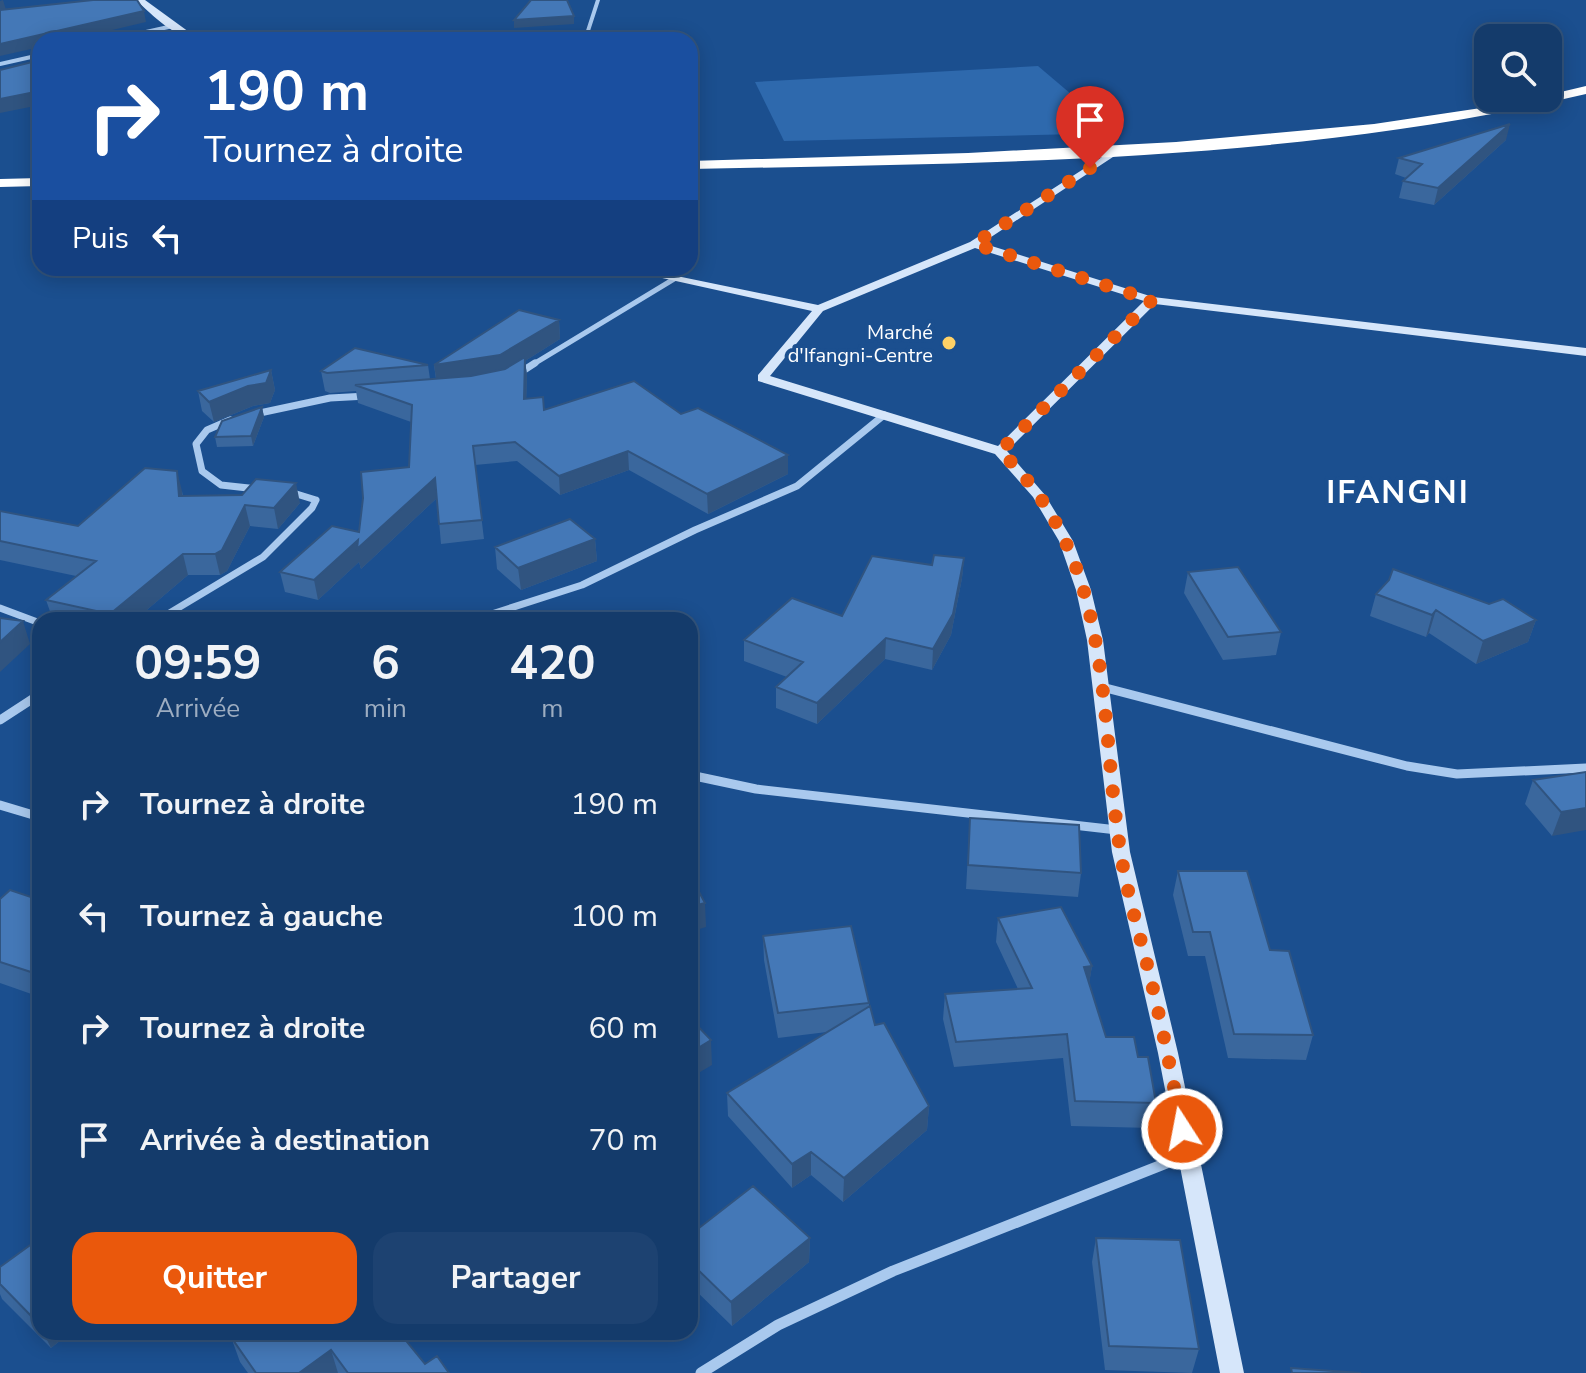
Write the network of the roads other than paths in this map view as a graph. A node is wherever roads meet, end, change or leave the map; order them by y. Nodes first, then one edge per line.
1 (141, 0) edge
2 (598, 0) edge
3 (126, 3) edge
4 (173, 26) junction
5 (146, 32) edge
6 (183, 32) edge
7 (588, 32) edge
8 (32, 57) edge
9 (0, 64) edge
10 (1586, 90) edge
11 (1113, 153) junction
12 (698, 165) edge
13 (32, 182) edge
14 (0, 183) edge
15 (974, 244) junction
16 (660, 276) edge
17 (674, 279) junction
18 (1152, 300) junction
19 (819, 309) junction
20 (1586, 352) edge
21 (514, 377) edge
22 (374, 396) edge
23 (251, 415) edge
24 (884, 415) junction
25 (238, 418) edge
26 (1000, 451) junction
27 (266, 490) edge
28 (278, 491) edge
29 (0, 608) edge
30 (171, 612) edge
31 (498, 612) edge
32 (32, 620) edge
33 (1102, 687) junction
34 (32, 699) edge
35 (0, 720) edge
36 (1586, 768) edge
37 (698, 777) edge
38 (0, 805) edge
39 (32, 815) edge
40 (1118, 830) junction
41 (1187, 1154) junction
42 (701, 1373) edge
43 (1232, 1373) edge

1 - 3 street
1 - 4 street
2 - 7 street
4 - 5 street
4 - 6 street
8 - 9 street
10 - 11 highway
11 - 12 highway
11 - 15 street
13 - 14 highway
15 - 18 street
15 - 19 street
16 - 17 street
17 - 19 street
17 - 21 street
18 - 20 street
18 - 26 street
19 - 24 street
22 - 23 street
24 - 26 street
24 - 31 street
25 - 27 street
26 - 33 street
28 - 30 street
29 - 32 street
33 - 36 street
33 - 40 street
34 - 35 street
37 - 40 street
38 - 39 street
40 - 41 street
41 - 42 street
41 - 43 street

